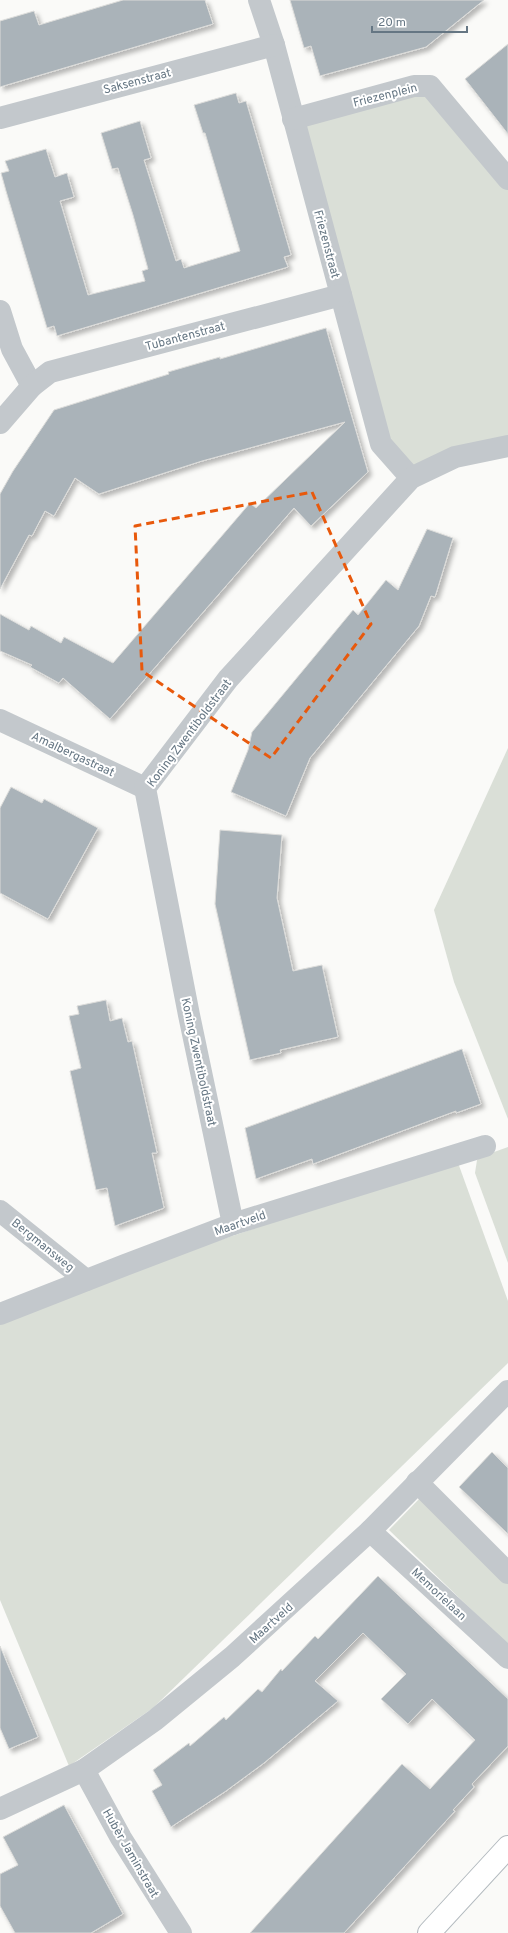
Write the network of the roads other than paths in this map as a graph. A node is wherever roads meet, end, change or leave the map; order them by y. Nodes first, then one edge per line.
1 (259, 0) edge
2 (274, 44) junction
3 (0, 118) edge
4 (293, 119) junction
5 (508, 179) edge
6 (341, 294) junction
7 (0, 311) edge
8 (32, 386) junction
9 (0, 423) edge
10 (508, 446) edge
11 (411, 478) junction
12 (0, 720) edge
13 (146, 788) junction
14 (485, 1146) dead end
15 (0, 1210) edge
16 (233, 1224) junction
17 (86, 1280) junction
18 (0, 1314) edge
19 (508, 1392) edge
20 (418, 1482) junction
21 (370, 1531) junction
22 (508, 1573) edge
23 (508, 1658) edge
24 (84, 1770) junction
25 (0, 1809) edge
26 (508, 1846) edge
27 (181, 1933) edge
28 (429, 1933) edge

1 - 2 street, Friezenstraat
2 - 3 street, Saksenstraat
2 - 4 street, Friezenstraat
4 - 5 street, Friezenplein
4 - 6 street, Friezenstraat
6 - 8 street, Tubantenstraat
6 - 11 street, Friezenstraat
7 - 8 street
8 - 9 street, Tubantenstraat
10 - 11 street, Koning Zwentiboldstraat
11 - 13 street, Koning Zwentiboldstraat
12 - 13 street, Amalbergastraat
13 - 16 street, Koning Zwentiboldstraat
14 - 16 street, Maartveld
15 - 17 street, Bergmansweg
16 - 17 street, Maartveld
17 - 18 street, Maartveld
19 - 20 street, Maartveld
20 - 21 street, Maartveld
20 - 22 street
21 - 23 street, Memorielaan
21 - 24 street, Maartveld
24 - 25 street, Maartveld
24 - 27 street, Hubèr Jaminstraat
26 - 28 street

